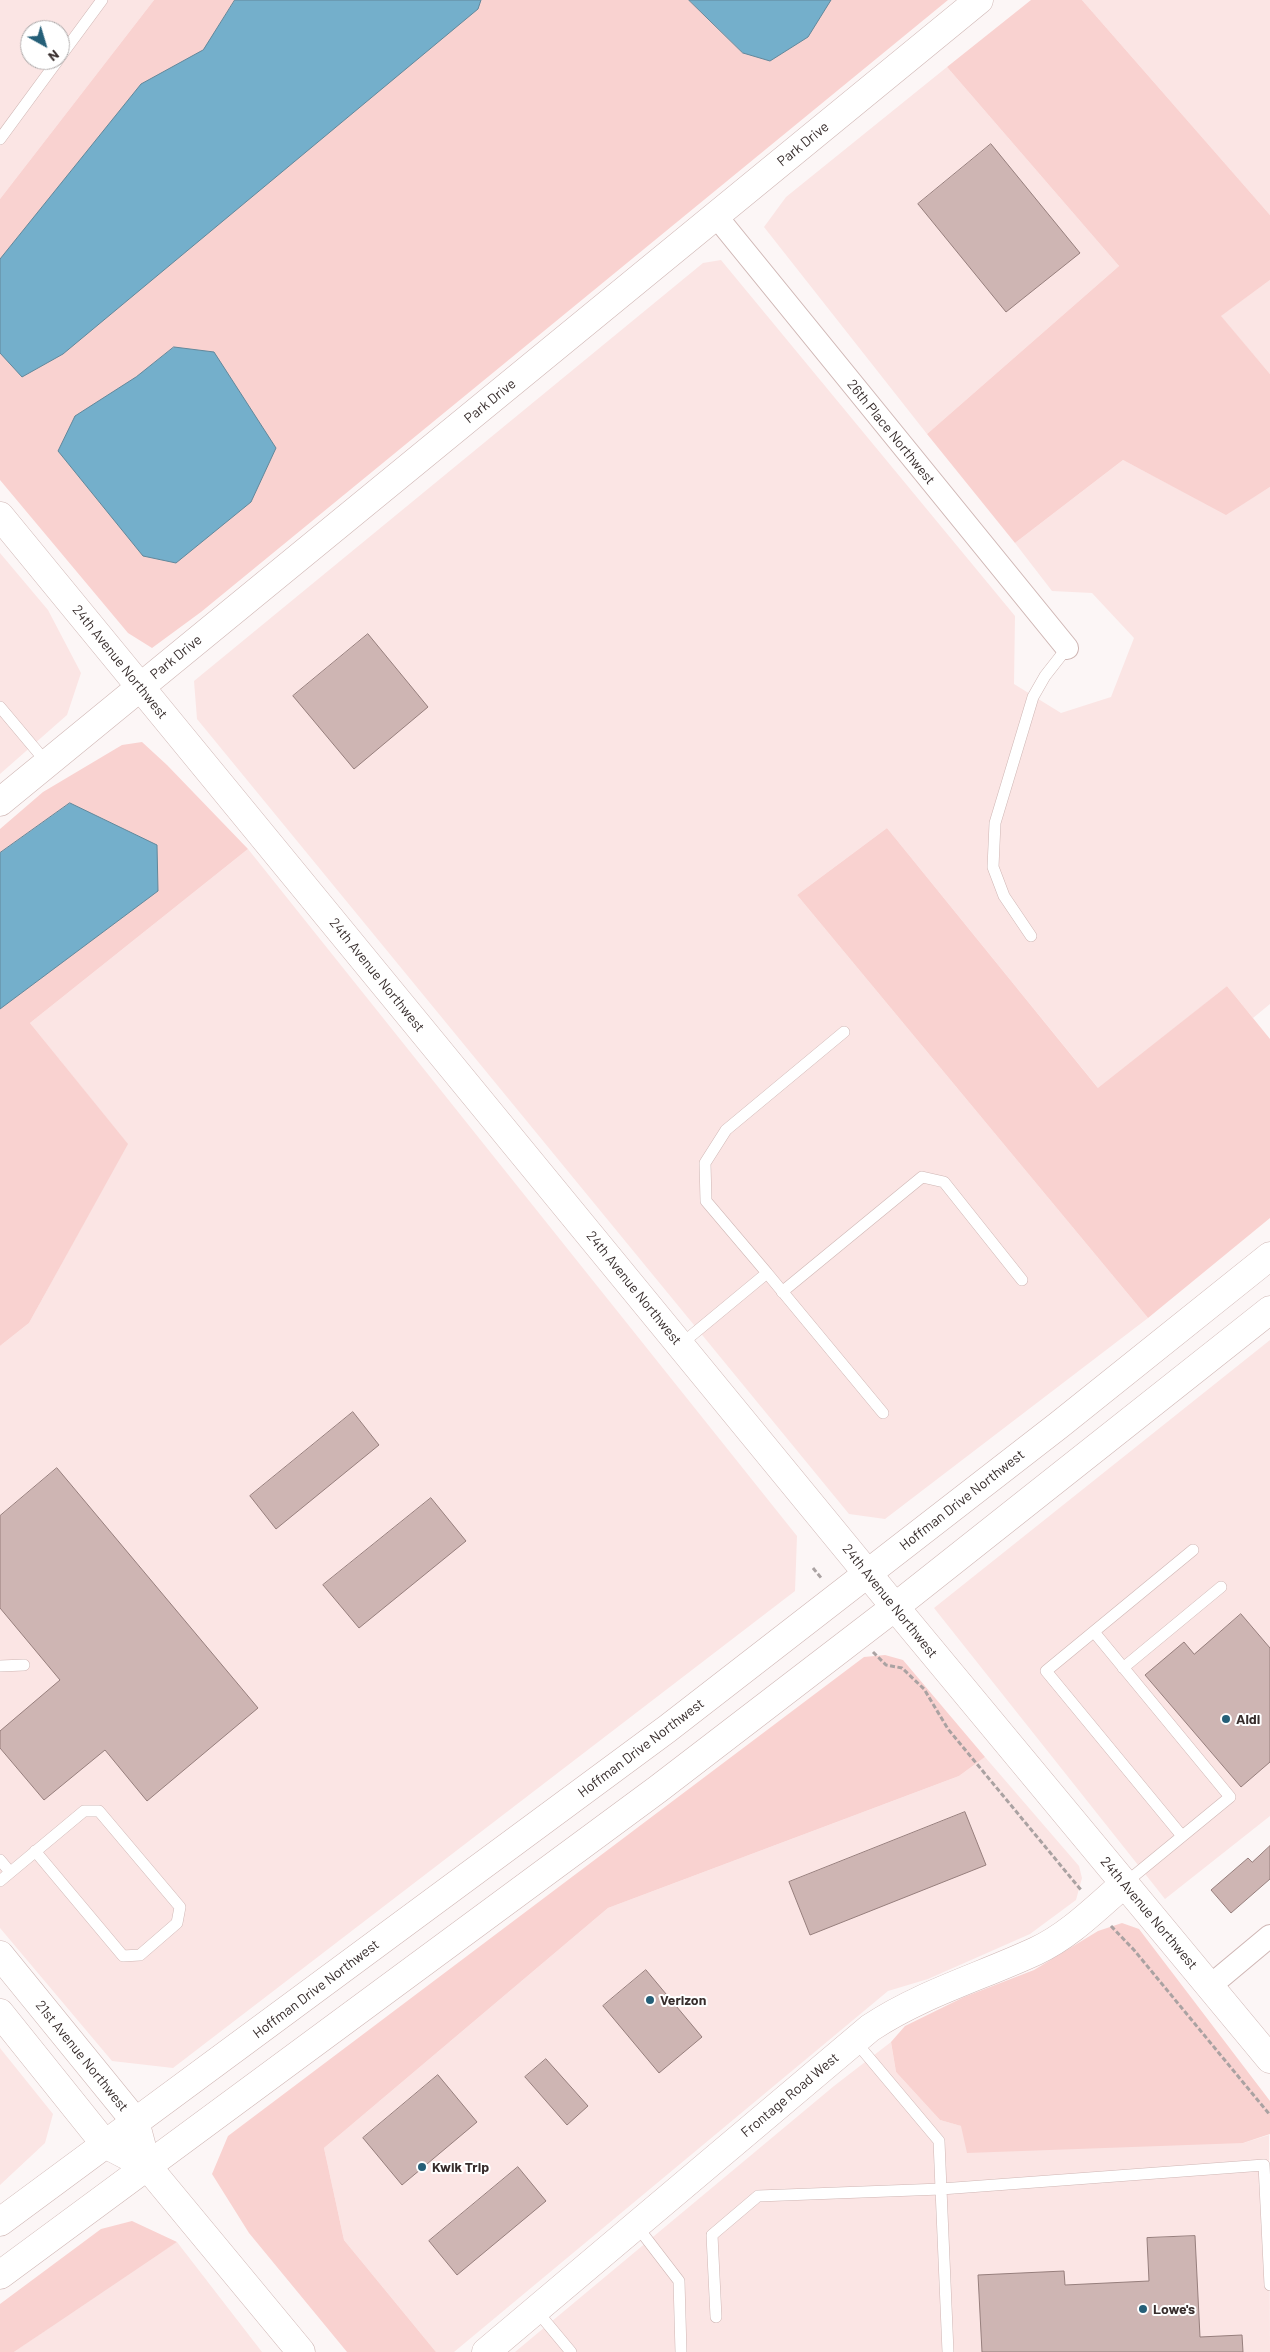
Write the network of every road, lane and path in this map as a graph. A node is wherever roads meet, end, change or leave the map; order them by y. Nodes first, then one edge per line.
1 (102, 0) edge
2 (979, 0) edge
3 (70, 43) edge
4 (50, 70) edge
5 (0, 139) edge
6 (716, 216) junction
7 (0, 516) edge
8 (1067, 648) joint
9 (140, 687) junction
10 (0, 707) edge
11 (47, 764) junction
12 (0, 802) edge
13 (1031, 936) dead end
14 (844, 1032) dead end
15 (1270, 1256) edge
16 (767, 1273) junction
17 (1022, 1280) dead end
18 (782, 1292) junction
19 (1270, 1310) edge
20 (680, 1345) junction
21 (883, 1413) dead end
22 (1193, 1550) dead end
23 (814, 1568) dead end
24 (868, 1574) junction
25 (1221, 1587) dead end
26 (836, 1599) junction
27 (895, 1607) junction
28 (1094, 1632) junction
29 (861, 1633) junction
30 (24, 1665) dead end
31 (0, 1666) edge
32 (1123, 1668) junction
33 (1182, 1836) junction
34 (35, 1851) junction
35 (0, 1860) edge
36 (10, 1872) junction
37 (0, 1881) edge
38 (1124, 1884) junction
39 (1095, 1909) junction
40 (1270, 1936) edge
41 (0, 1955) edge
42 (1210, 1986) junction
43 (0, 2013) edge
44 (855, 2041) junction
45 (1270, 2058) edge
46 (1270, 2115) edge
47 (135, 2122) junction
48 (105, 2144) junction
49 (1267, 2163) edge
50 (147, 2166) junction
51 (941, 2189) junction
52 (0, 2222) edge
53 (636, 2225) junction
54 (0, 2275) edge
55 (1270, 2285) edge
56 (536, 2310) junction
57 (716, 2317) dead end
58 (301, 2352) edge
59 (486, 2352) edge
60 (571, 2352) edge
61 (681, 2352) edge
62 (948, 2352) edge

1 - 3 lane
2 - 6 street, Park Drive
4 - 5 lane
6 - 8 street, 26th Place Northwest
6 - 9 street, Park Drive
7 - 9 street, 24th Avenue Northwest
8 - 13 lane
9 - 11 street, Park Drive
9 - 20 street, 24th Avenue Northwest
10 - 11 lane
11 - 12 street, Park Drive
14 - 16 lane
15 - 24 street, Hoffman Drive Northwest
16 - 18 lane
16 - 20 lane
17 - 18 lane
18 - 21 lane
19 - 27 street
20 - 24 street, 24th Avenue Northwest
22 - 28 lane
23 - 26 path
24 - 26 street, Hoffman Drive Northwest
24 - 27 street, 24th Avenue Northwest
25 - 32 lane
26 - 47 street, Hoffman Drive Northwest
27 - 29 street
27 - 38 street, 24th Avenue Northwest
28 - 32 lane
28 - 33 lane
29 - 39 path
29 - 50 street
30 - 31 lane
32 - 33 lane
33 - 38 lane
34 - 34 lane
34 - 36 lane
35 - 36 lane
36 - 37 lane
38 - 39 street, Frontage Road West
38 - 42 street, 24th Avenue Northwest
39 - 44 street, Frontage Road West
39 - 46 path
40 - 42 street
41 - 47 street, 21st Avenue Northwest
42 - 45 street, 24th Avenue Northwest
43 - 48 street, 21st Avenue Northwest
44 - 51 lane
44 - 53 street, Frontage Road West
47 - 48 street, Hoffman Drive Northwest
47 - 50 street, 21st Avenue Northwest
48 - 50 street, 21st Avenue Northwest
48 - 52 street, Hoffman Drive Northwest
49 - 51 lane
49 - 55 lane
50 - 54 street
50 - 58 street, 21st Avenue Northwest
51 - 57 lane
51 - 62 lane
53 - 56 street, Frontage Road West
53 - 61 lane
56 - 59 street, Frontage Road West
56 - 60 lane

